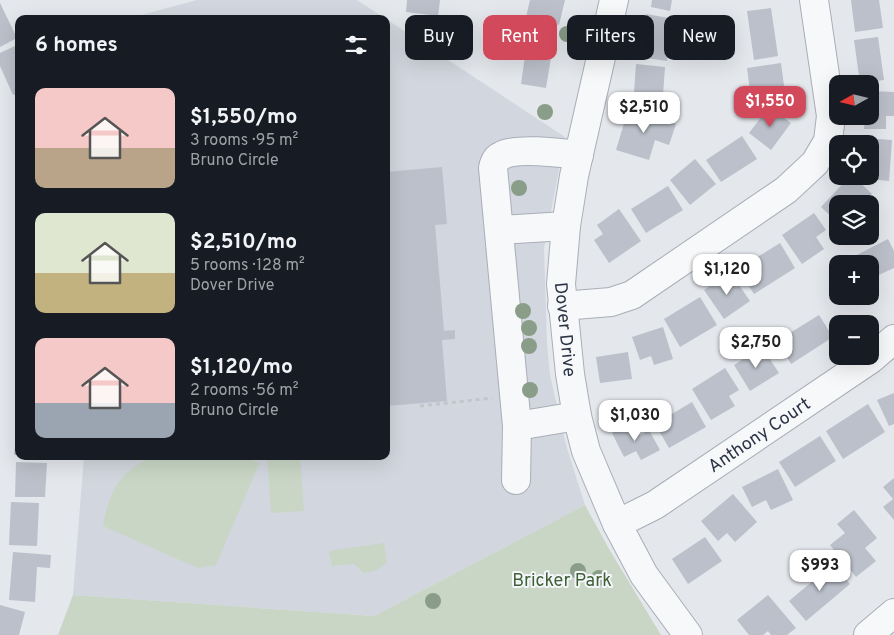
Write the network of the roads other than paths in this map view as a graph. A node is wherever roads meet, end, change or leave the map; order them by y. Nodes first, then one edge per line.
1 (614, 0) edge
2 (814, 0) edge
3 (579, 155) junction
4 (566, 226) junction
5 (499, 230) junction
6 (562, 306) junction
7 (894, 338) edge
8 (577, 416) junction
9 (517, 426) junction
10 (516, 480) dead end
11 (617, 524) junction
12 (894, 613) edge
13 (688, 635) edge
14 (868, 635) edge

1 - 3 street, Dover Drive
2 - 6 street
3 - 4 street, Dover Drive
3 - 5 street
4 - 5 street
4 - 6 street, Dover Drive
5 - 9 street
6 - 8 street, Dover Drive
7 - 11 street, Anthony Court
8 - 9 street
8 - 11 street, Dover Drive
9 - 10 street
11 - 13 street, Dover Drive
12 - 14 street

